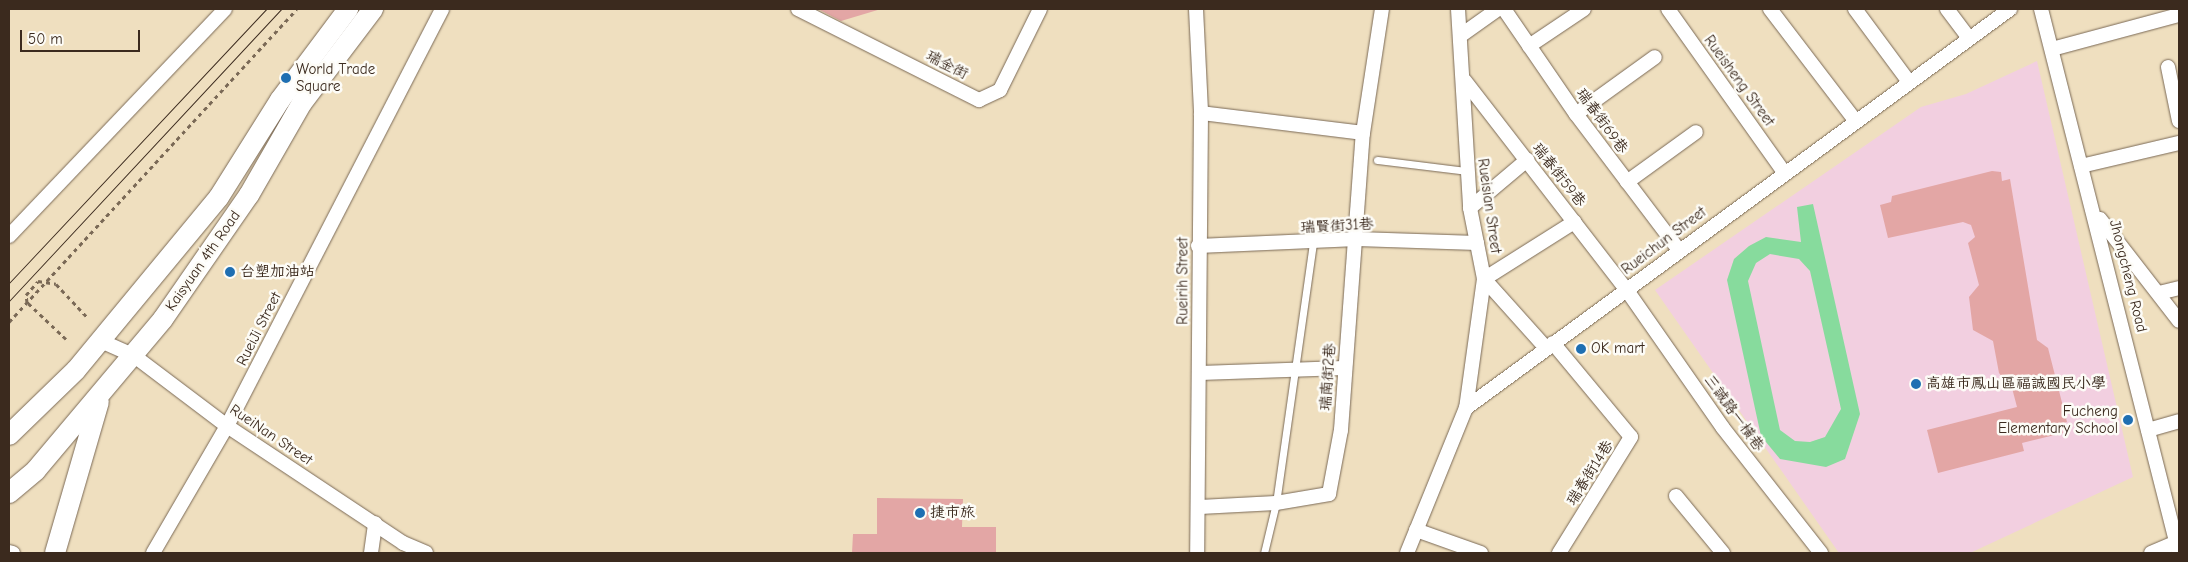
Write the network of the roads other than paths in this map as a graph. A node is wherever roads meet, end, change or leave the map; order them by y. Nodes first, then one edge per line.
1 (225, 9) edge
2 (348, 9) edge
3 (373, 9) edge
4 (442, 9) edge
5 (798, 9) edge
6 (1040, 9) edge
7 (1196, 9) edge
8 (1382, 9) edge
9 (1458, 9) edge
10 (1498, 9) edge
11 (1504, 9) edge
12 (1584, 9) edge
13 (1668, 9) edge
14 (1770, 9) edge
15 (1855, 9) edge
16 (1947, 9) edge
17 (2010, 9) edge
18 (2041, 9) edge
19 (2179, 15) edge
20 (1460, 36) junction
21 (1969, 38) junction
22 (1529, 46) junction
23 (2052, 49) junction
24 (1655, 57) dead end
25 (2168, 67) dead end
26 (1465, 81) junction
27 (1909, 82) junction
28 (1201, 113) junction
29 (1576, 114) junction
30 (1855, 120) junction
31 (2179, 121) edge
32 (1696, 132) dead end
33 (1362, 133) junction
34 (2179, 143) edge
35 (1377, 160) dead end
36 (1527, 160) junction
37 (2081, 166) junction
38 (1466, 171) junction
39 (1784, 172) junction
40 (1627, 182) junction
41 (1470, 208) junction
42 (2096, 214) junction
43 (1574, 222) junction
44 (9, 236) edge
45 (1357, 239) junction
46 (1477, 243) junction
47 (1314, 244) junction
48 (1198, 246) junction
49 (1679, 250) junction
50 (1484, 279) junction
51 (2179, 288) edge
52 (1626, 289) junction
53 (2158, 293) junction
54 (2179, 321) edge
55 (101, 341) junction
56 (1550, 345) junction
57 (133, 355) junction
58 (1344, 368) junction
59 (1295, 369) junction
60 (1200, 373) junction
61 (102, 393) junction
62 (1466, 408) junction
63 (2179, 421) edge
64 (227, 426) junction
65 (2148, 430) junction
66 (9, 435) edge
67 (9, 494) edge
68 (1676, 496) dead end
69 (1276, 503) junction
70 (1200, 507) junction
71 (376, 523) junction
72 (1416, 530) junction
73 (2177, 550) edge
74 (9, 552) edge
75 (13, 553) edge
76 (55, 553) edge
77 (153, 553) edge
78 (371, 553) edge
79 (426, 553) edge
80 (1197, 553) edge
81 (1264, 553) edge
82 (1407, 553) edge
83 (1481, 553) edge
84 (1560, 553) edge
85 (1723, 553) edge
86 (1821, 553) edge
87 (2151, 553) edge

1 - 44 street
2 - 55 street, Kaisyuan 4th Road
3 - 57 street, Kaisyuan 4th Road
4 - 64 street, RueiJi Street
5 - 6 street, 瑞金街
7 - 28 street, Rueirih Street
8 - 33 street, 瑞南街2巷
9 - 20 street, Rueisian Street
10 - 20 street
11 - 22 street, 瑞春街69巷
12 - 22 street
13 - 39 street, Rueisheng Street
14 - 30 street
15 - 27 street
16 - 21 street
17 - 21 street, Rueichun Street
18 - 23 street, Jhongcheng Road
19 - 23 street
20 - 26 street, Rueisian Street
21 - 27 street, Rueichun Street
22 - 29 street, 瑞春街69巷
23 - 37 street, Jhongcheng Road
24 - 29 street
25 - 31 street
26 - 36 street, 瑞春街59巷
26 - 38 street, Rueisian Street
27 - 30 street, Rueichun Street
28 - 33 street
28 - 48 street, Rueirih Street
29 - 40 street, 瑞春街69巷
30 - 39 street, Rueichun Street
32 - 40 street
33 - 45 street, 瑞南街2巷
34 - 37 street
35 - 38 lane
36 - 41 street
36 - 43 street, 瑞春街59巷
37 - 42 street, Jhongcheng Road
38 - 41 street, Rueisian Street
39 - 49 street, Rueichun Street
40 - 49 street, 瑞春街69巷
41 - 46 street, Rueisian Street
42 - 53 street
42 - 65 street, Jhongcheng Road
43 - 50 street
43 - 52 street, 瑞春街59巷
45 - 46 street, 瑞賢街31巷
45 - 47 street, 瑞賢街31巷
45 - 58 street, 瑞南街2巷
46 - 50 street, Rueisian Street
47 - 48 street, 瑞賢街31巷
47 - 59 lane
48 - 60 street, Rueirih Street
49 - 52 street, Rueichun Street
50 - 56 street
50 - 62 street, Rueisian Street
51 - 53 street
52 - 56 street, Rueichun Street
52 - 86 street, 三誠路一橫巷
53 - 54 street
55 - 57 street, RueiNan Street
55 - 66 street, Kaisyuan 4th Road
56 - 62 street, Rueichun Street
56 - 84 street, 瑞春街14巷
57 - 61 street, Kaisyuan 4th Road
57 - 64 street, RueiNan Street
58 - 59 street
58 - 69 street, 瑞南街2巷
59 - 60 street
59 - 69 lane
60 - 70 street, Rueirih Street
61 - 67 street, Kaisyuan 4th Road
61 - 76 street
62 - 72 street
63 - 65 street
64 - 71 street, RueiNan Street
64 - 77 street, RueiJi Street
65 - 73 street, Jhongcheng Road
68 - 85 street
69 - 70 street, 瑞南街2巷
69 - 81 lane
70 - 80 street, Rueirih Street
71 - 78 street
71 - 79 street, RueiNan Street
72 - 82 street
72 - 83 street
73 - 87 street
74 - 75 street

